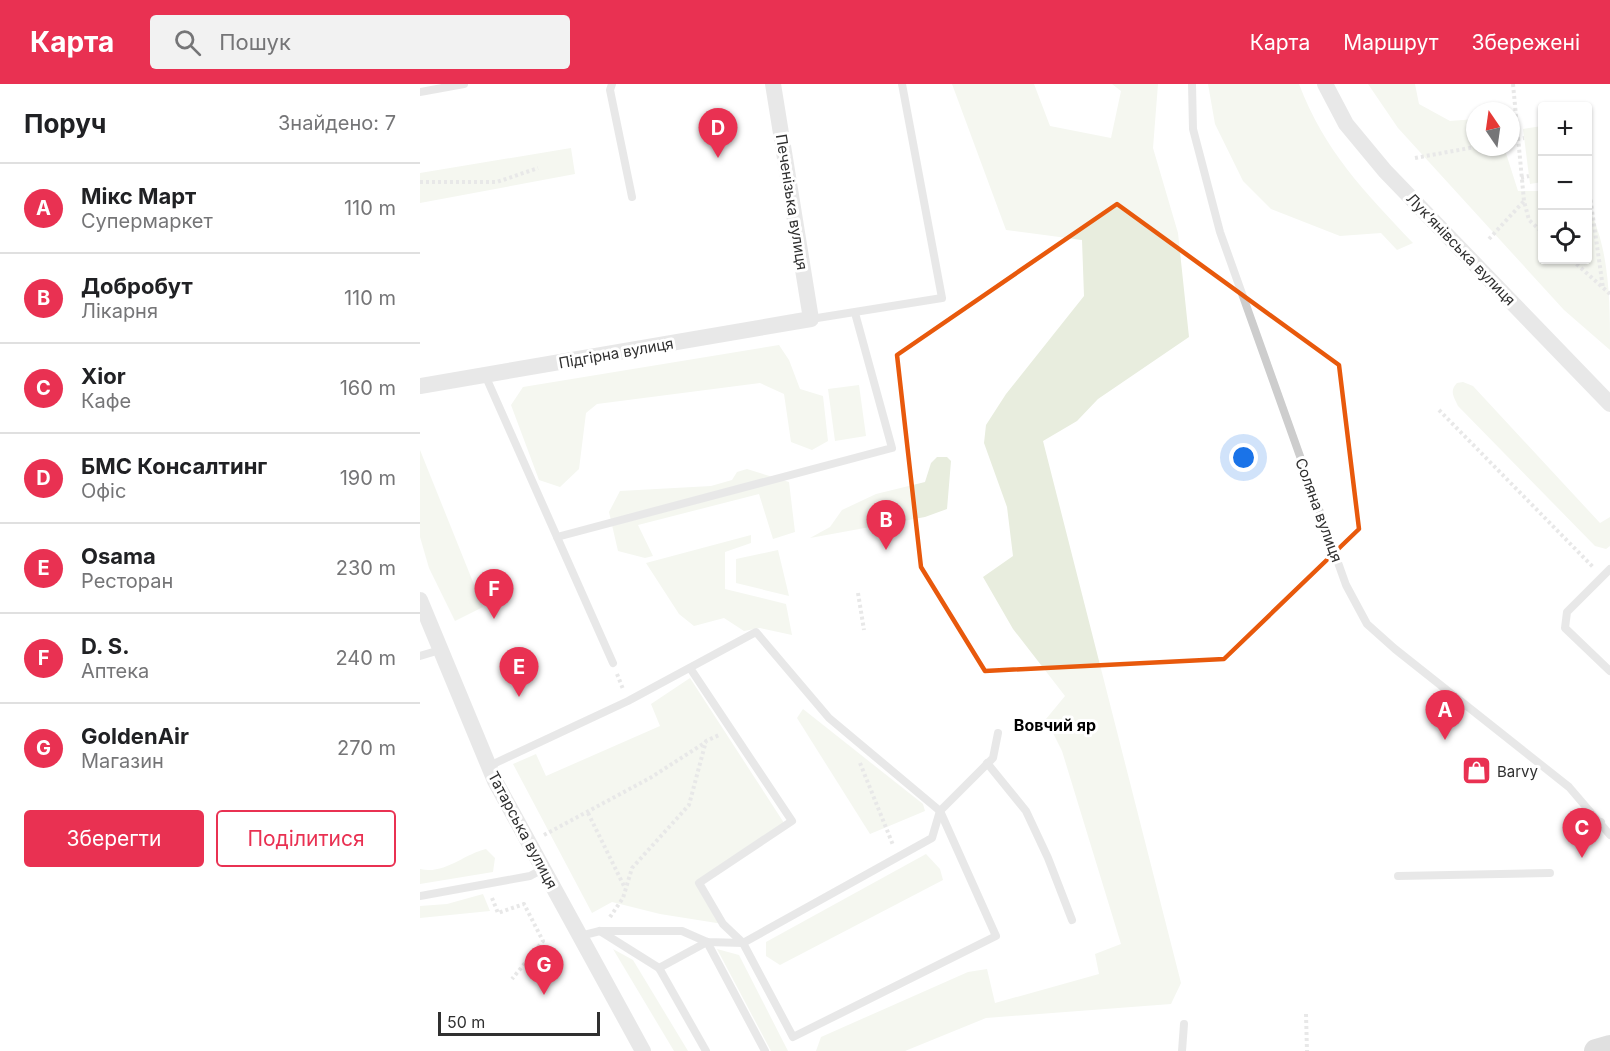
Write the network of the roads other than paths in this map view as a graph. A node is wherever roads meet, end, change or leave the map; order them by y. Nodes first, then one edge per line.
1 (464, 84) edge
2 (612, 84) edge
3 (773, 84) edge
4 (902, 84) edge
5 (1192, 84) edge
6 (1325, 84) edge
7 (420, 92) edge
8 (632, 197) dead end
9 (855, 313) junction
10 (811, 319) junction
11 (485, 375) junction
12 (420, 386) edge
13 (1610, 404) edge
14 (557, 537) junction
15 (1610, 569) edge
16 (420, 600) edge
17 (440, 650) junction
18 (420, 656) edge
19 (613, 663) road end
20 (690, 668) junction
21 (1610, 671) edge
22 (998, 733) dead end
23 (987, 763) junction
24 (489, 766) junction
25 (940, 811) junction
26 (1601, 822) junction
27 (1610, 835) edge
28 (1579, 842) dead end
29 (543, 869) junction
30 (1550, 873) dead end
31 (1398, 876) dead end
32 (420, 896) edge
33 (1072, 920) dead end
34 (600, 931) junction
35 (580, 936) junction
36 (707, 942) junction
37 (743, 943) junction
38 (659, 968) junction
39 (1184, 1024) dead end
40 (1610, 1047) edge
41 (643, 1051) edge
42 (706, 1051) edge
43 (765, 1051) edge
44 (1182, 1051) edge
45 (1596, 1051) edge

1 - 7 lane
2 - 8 lane
3 - 10 street, Печенізька вулиця
4 - 9 lane
5 - 26 lane, Соляна вулиця
6 - 13 street, Лукʼянівська вулиця
9 - 10 lane
9 - 14 lane
10 - 11 street, Підгірна вулиця
11 - 12 street, Підгірна вулиця
11 - 14 lane
14 - 19 lane
15 - 21 lane
16 - 17 street, Татарська вулиця
17 - 18 lane
17 - 24 street, Татарська вулиця
20 - 24 lane
20 - 25 lane
20 - 37 lane
22 - 23 lane
23 - 25 lane
23 - 33 lane
24 - 29 street, Татарська вулиця
25 - 37 lane
25 - 37 lane
26 - 27 lane, Соляна вулиця
26 - 28 lane
29 - 32 lane
29 - 35 street, Татарська вулиця
30 - 31 lane
34 - 35 lane
34 - 36 lane
34 - 38 lane
35 - 41 street, Татарська вулиця
36 - 37 lane
36 - 38 lane
36 - 43 lane
38 - 42 lane
39 - 44 lane
40 - 45 main road

